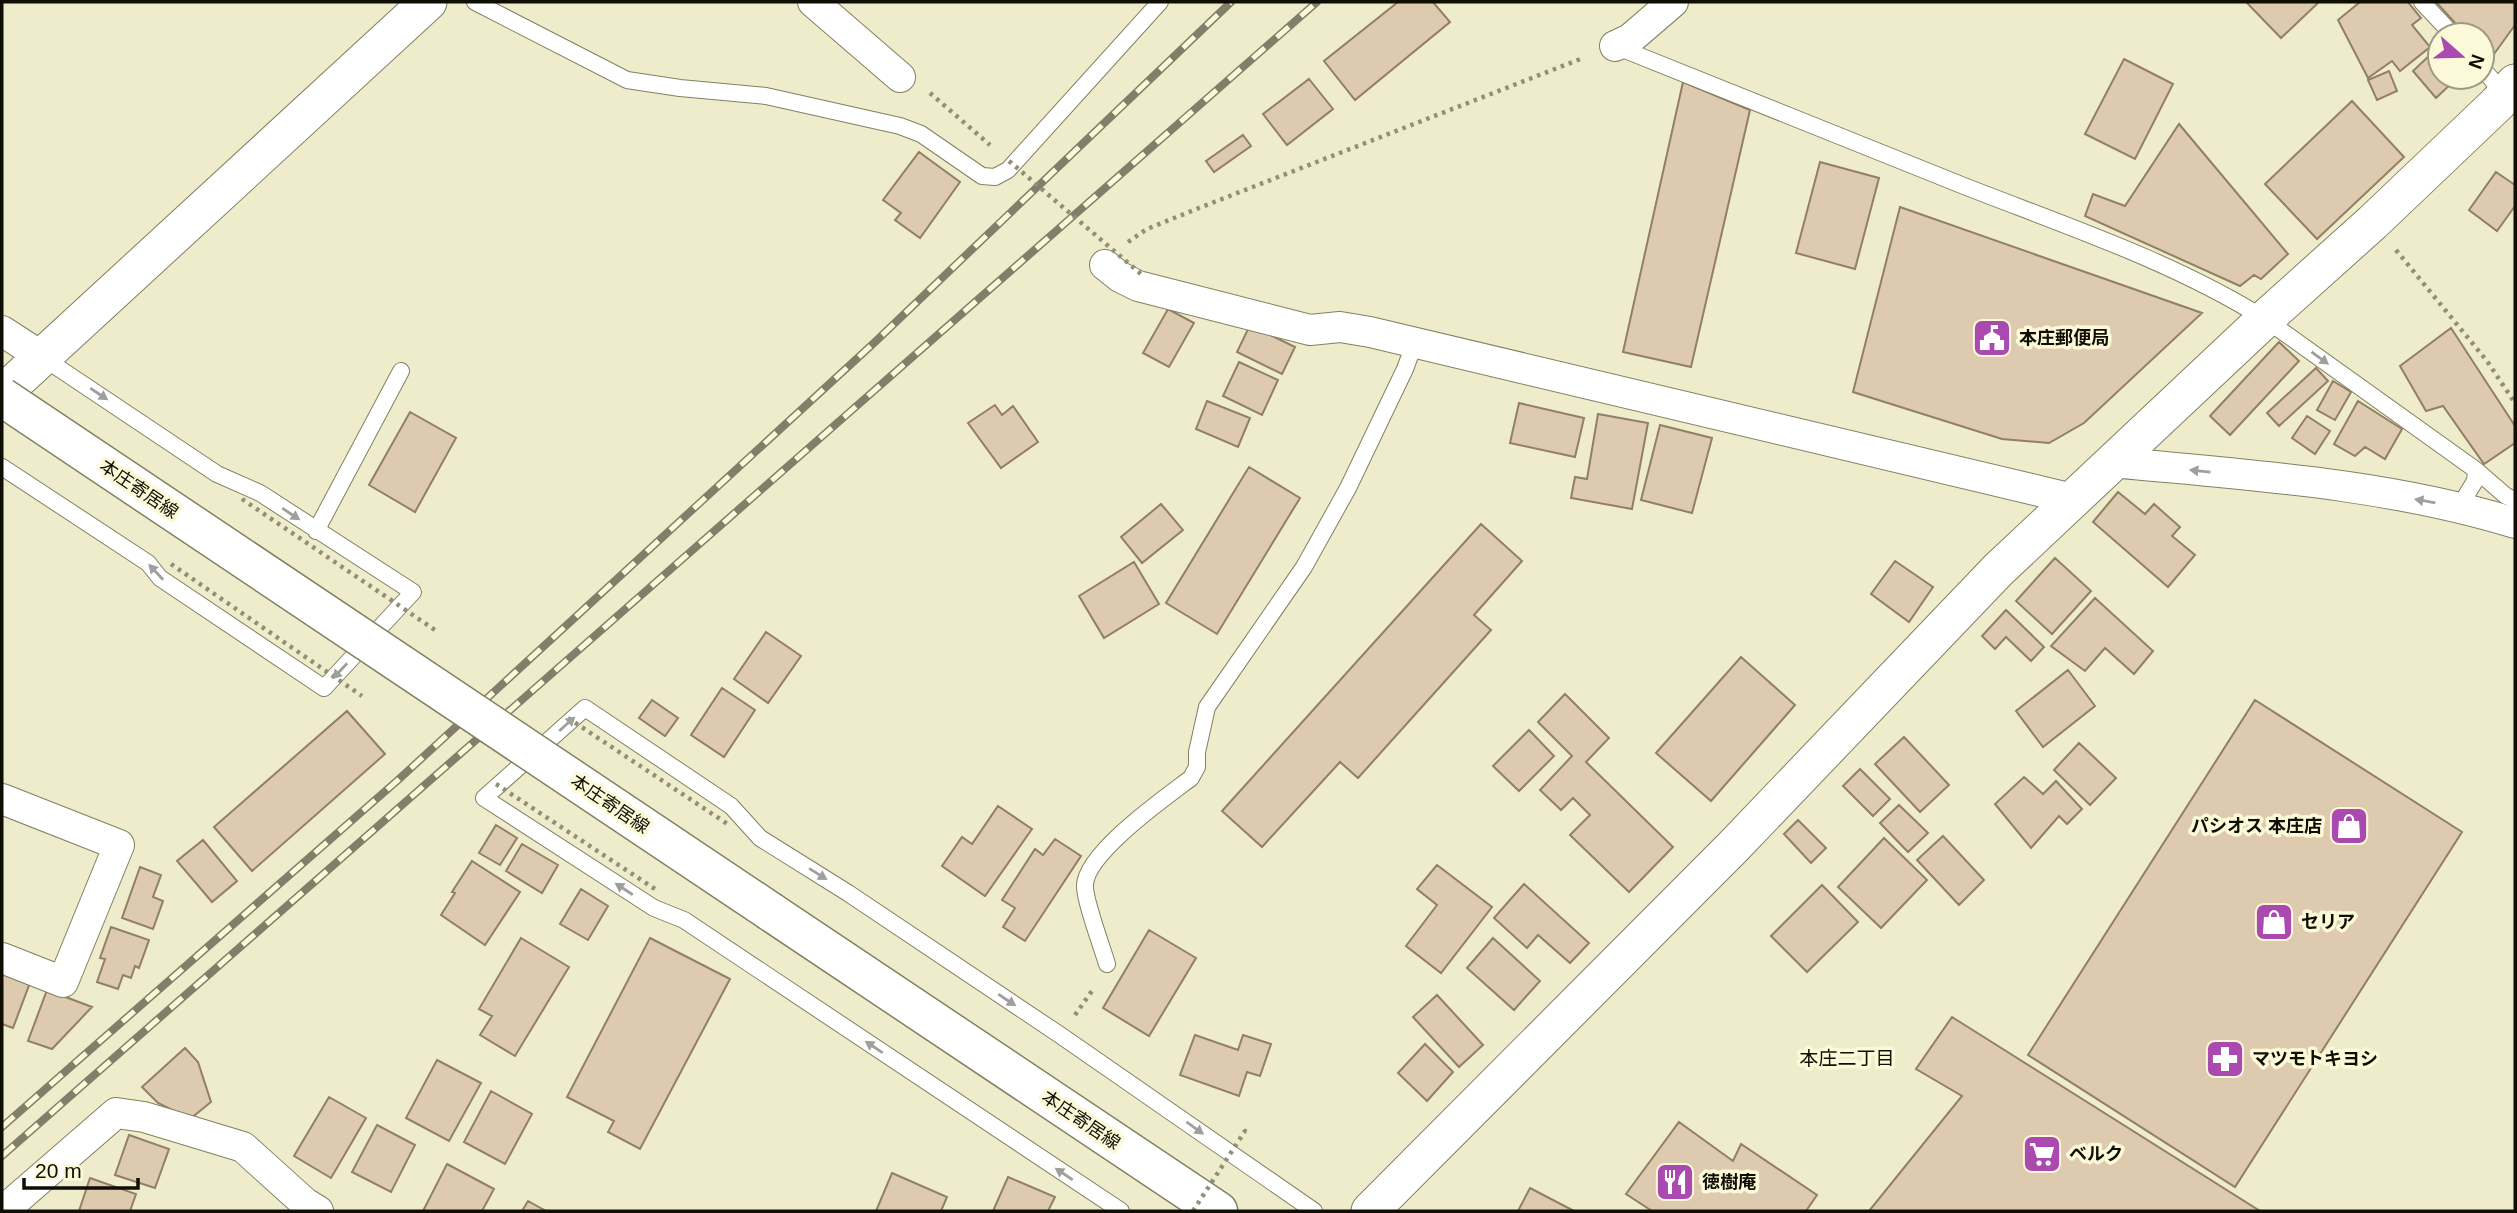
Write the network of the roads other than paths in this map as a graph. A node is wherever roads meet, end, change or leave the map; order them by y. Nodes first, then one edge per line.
1 (475, 2) edge
2 (813, 2) edge
3 (1160, 2) edge
4 (1673, 2) edge
5 (2422, 2) edge
6 (413, 7) edge
7 (2440, 21) edge
8 (1615, 46) joint
9 (900, 76) dead end
10 (2501, 82) edge
11 (1105, 265) road end
12 (2265, 319) junction
13 (2, 331) edge
14 (1415, 342) junction
15 (42, 357) junction
16 (401, 371) dead end
17 (2, 395) edge
18 (2112, 463) junction
19 (2, 467) edge
20 (2476, 470) junction
21 (2073, 499) junction
22 (2515, 500) edge
23 (2459, 507) junction
24 (2515, 523) edge
25 (316, 531) junction
26 (2, 799) edge
27 (2, 958) edge
28 (1107, 964) road end
29 (3, 1211) edge
30 (318, 1211) edge
31 (1121, 1211) edge
32 (1218, 1211) edge
33 (1314, 1211) edge
34 (1370, 1211) edge

1 - 3 lane
2 - 9 street
4 - 8 street
5 - 7 lane
6 - 15 street
8 - 12 lane
10 - 12 street
11 - 14 street
12 - 18 street
12 -> 20 lane
13 - 15 street
14 - 21 street
14 - 28 lane
15 - 17 street
15 -> 25 lane
16 - 25 lane
17 - 32 main road, 本庄寄居線, bridge
18 - 21 street
23 -> 18 street
25 -> 19 lane
20 - 22 lane
20 - 23 lane
21 - 34 street
23 - 24 street
26 - 27 street
29 - 30 street
31 -> 33 lane

